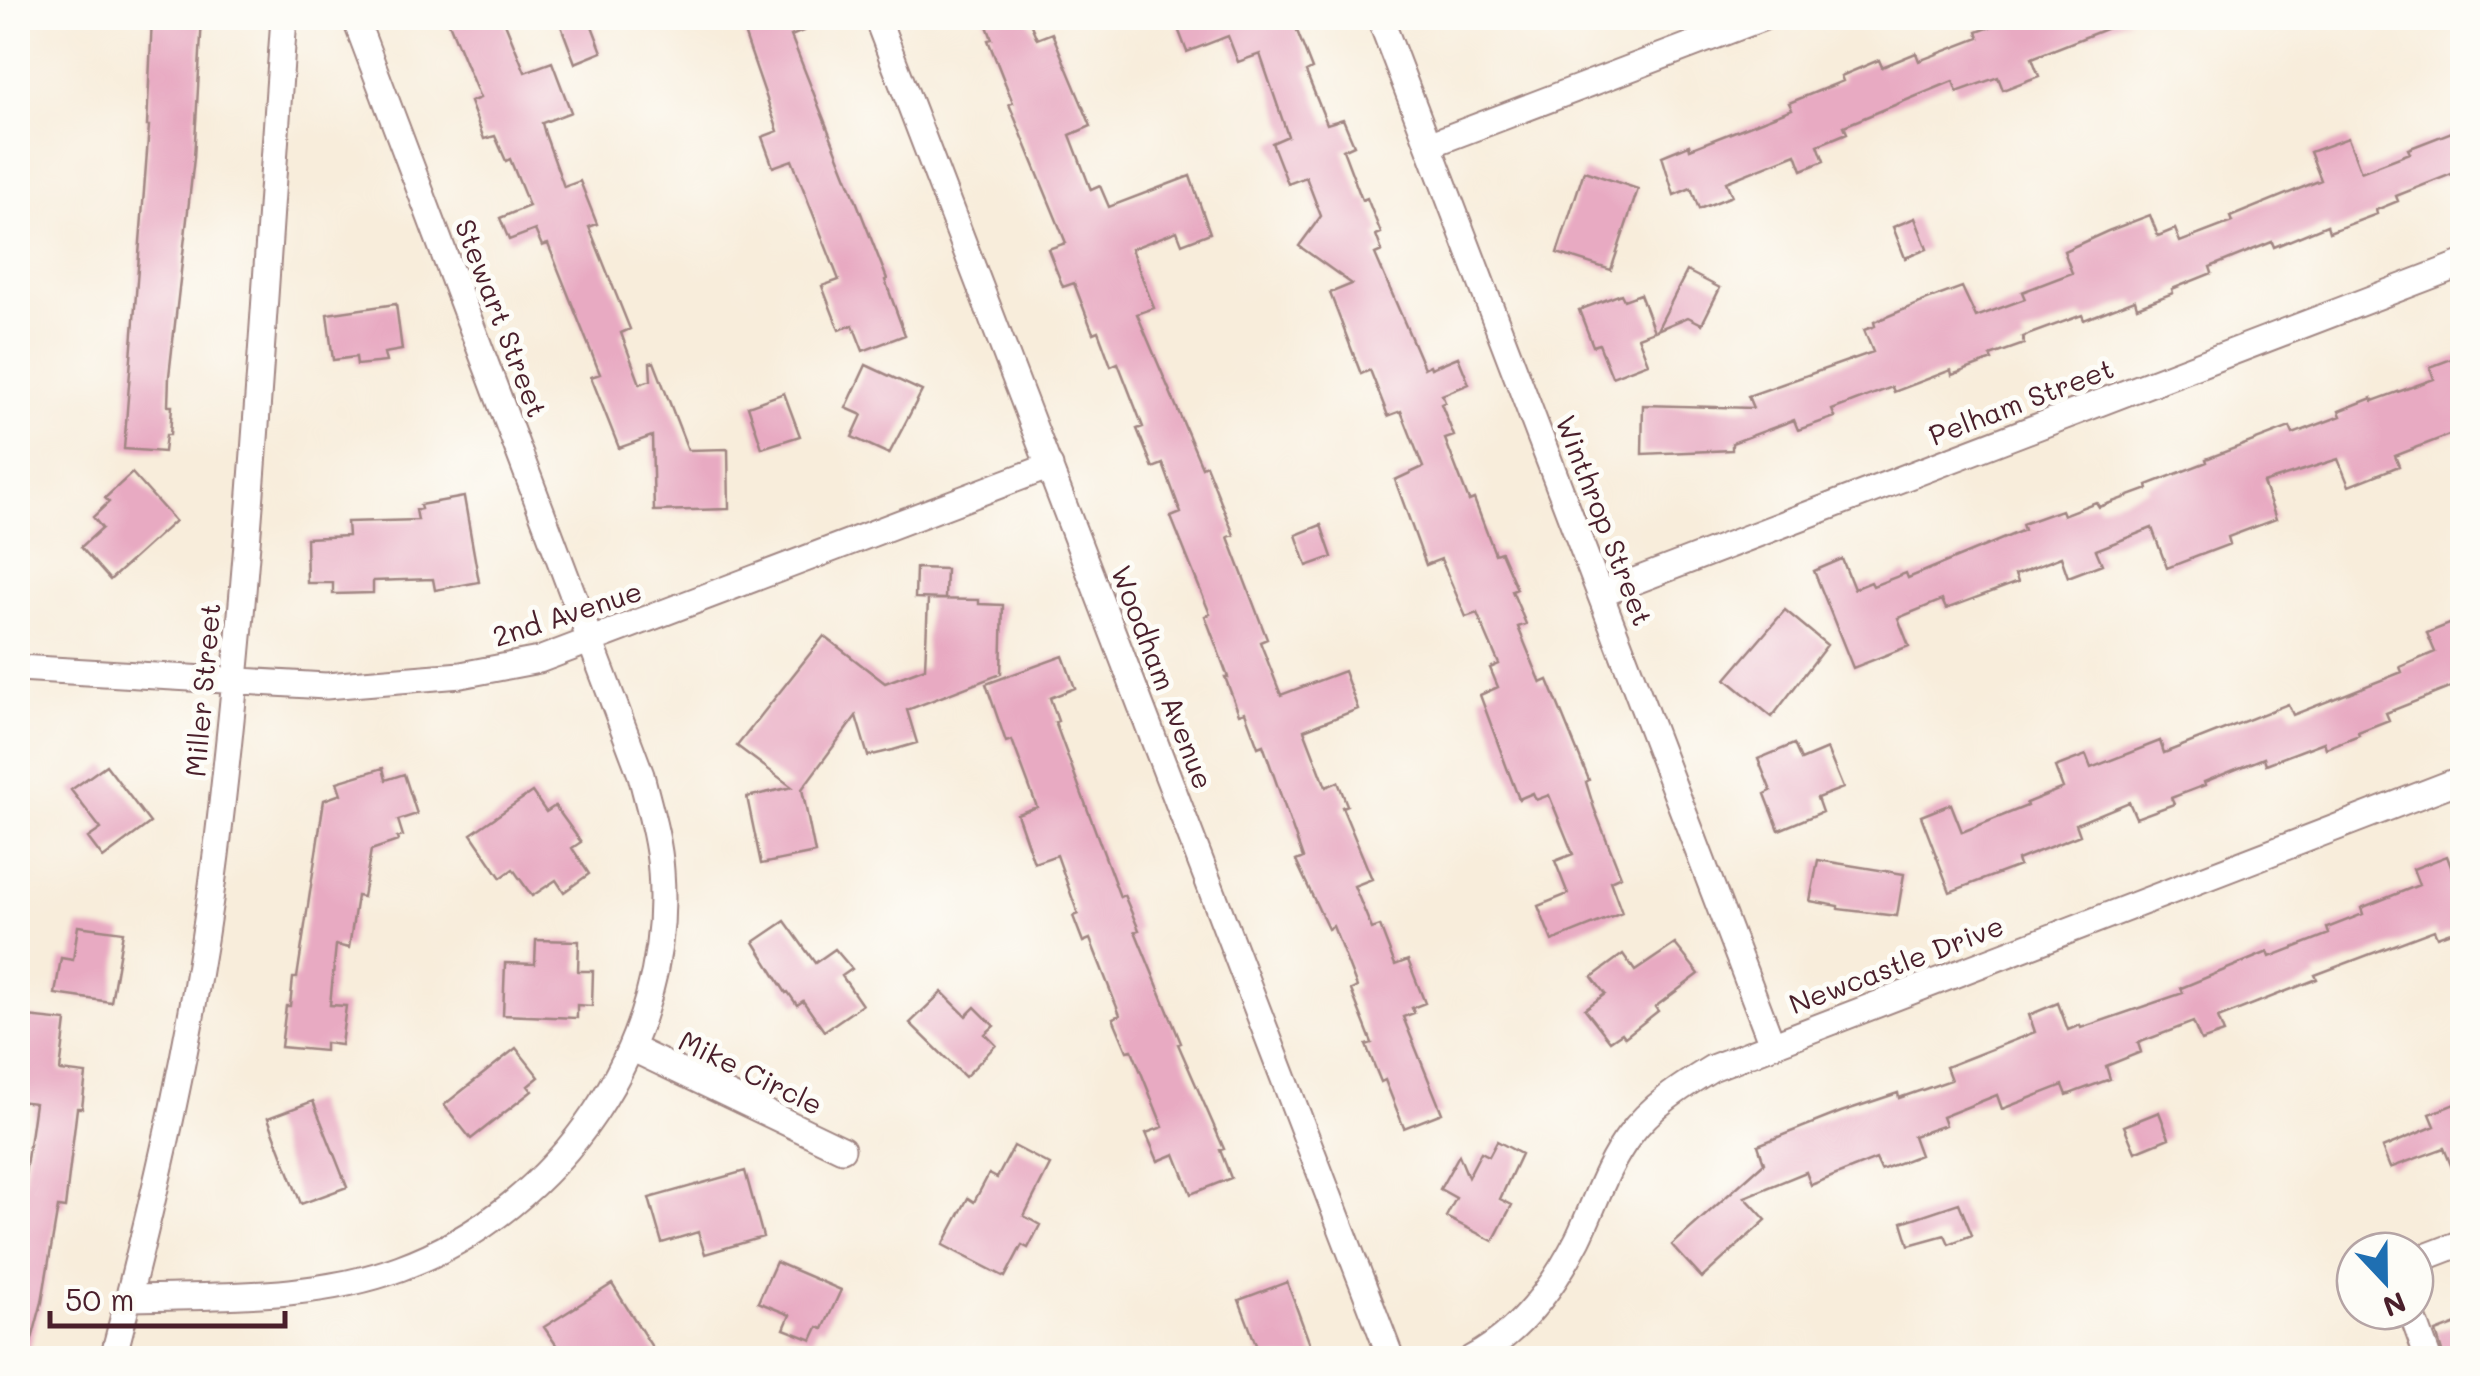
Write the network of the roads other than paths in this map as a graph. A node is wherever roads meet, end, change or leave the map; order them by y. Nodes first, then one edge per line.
1 (284, 18) edge
2 (354, 18) edge
3 (877, 18) edge
4 (1380, 18) edge
5 (1762, 18) edge
6 (1429, 145) junction
7 (2462, 264) edge
8 (1050, 466) junction
9 (1601, 594) junction
10 (593, 641) junction
11 (18, 668) edge
12 (233, 682) junction
13 (2462, 779) edge
14 (1772, 1044) junction
15 (633, 1048) junction
16 (842, 1150) dead end
17 (2462, 1242) edge
18 (2435, 1253) edge
19 (129, 1298) junction
20 (2419, 1331) edge
21 (114, 1358) edge
22 (1391, 1358) edge
23 (1472, 1358) edge
24 (2428, 1358) edge

1 - 12 street, Miller Street
2 - 10 street, Stewart Street
3 - 8 street, Woodham Avenue
4 - 6 street, Winthrop Street
5 - 6 street
6 - 9 street, Winthrop Street
7 - 9 street, Pelham Street
8 - 10 street, 2nd Avenue
8 - 22 street, Woodham Avenue
9 - 14 street, Winthrop Street
10 - 12 street, 2nd Avenue
10 - 15 street, Stewart Street
11 - 12 street, 2nd Avenue
12 - 19 street, Miller Street
13 - 14 street, Newcastle Drive
14 - 23 street, Newcastle Drive
15 - 16 street, Mike Circle
15 - 19 street, Stewart Street
17 - 18 street
19 - 21 street, Miller Street
20 - 24 street

